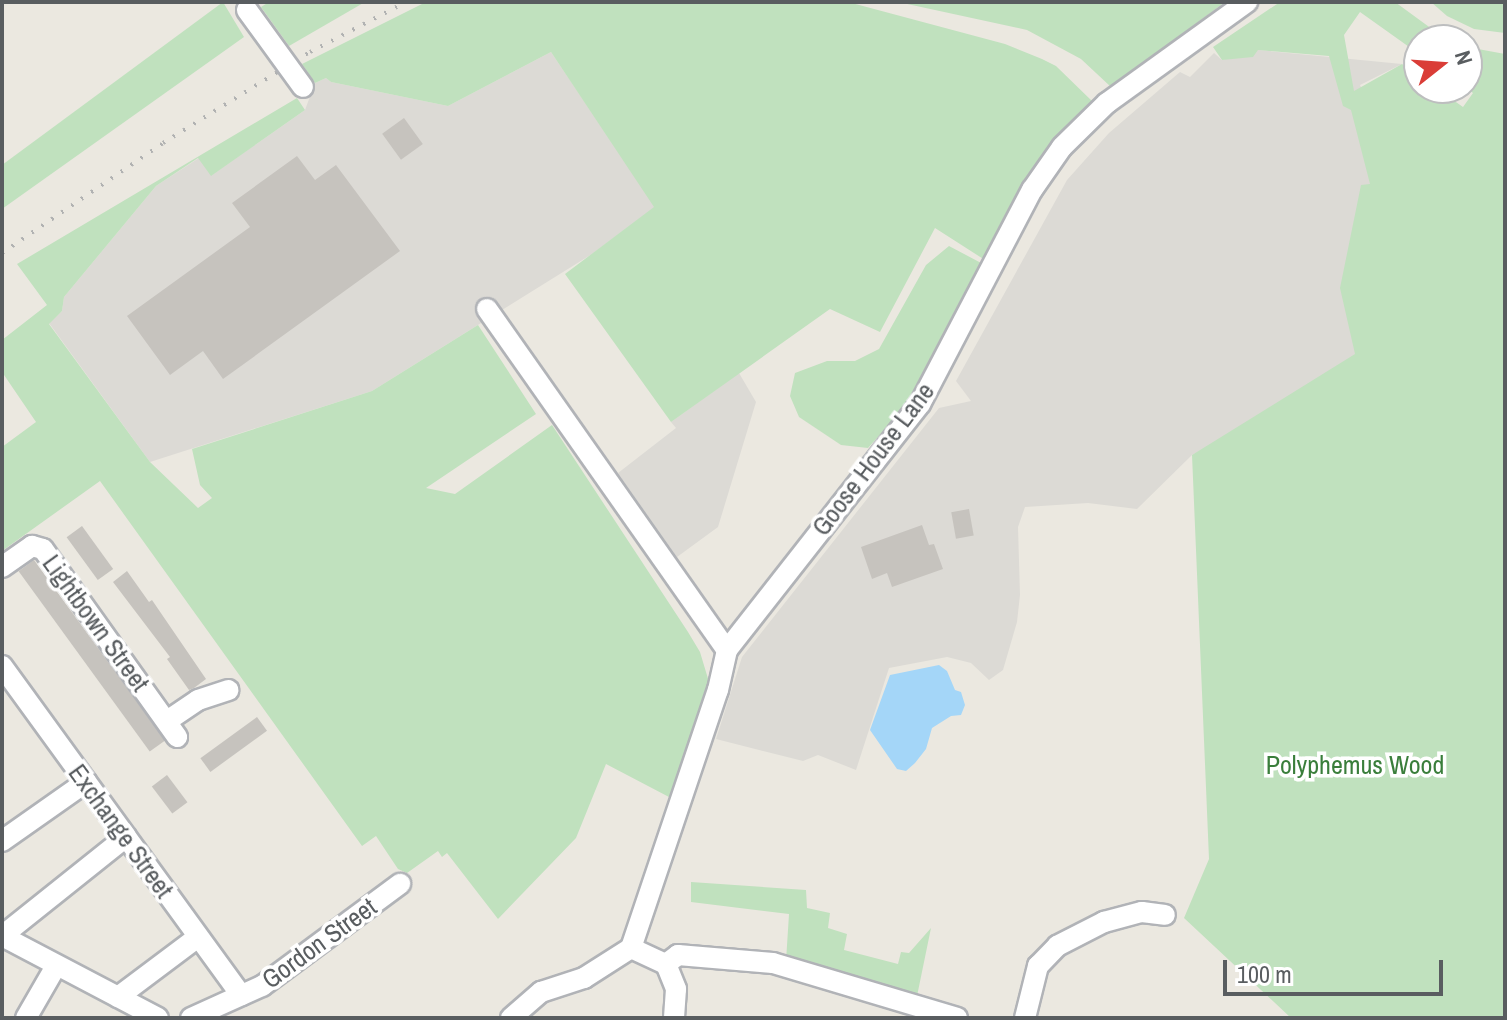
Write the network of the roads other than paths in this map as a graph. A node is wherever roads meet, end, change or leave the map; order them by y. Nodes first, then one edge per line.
1 (1247, 2) edge
2 (244, 6) edge
3 (303, 87) dead end
4 (487, 309) dead end
5 (2, 567) edge
6 (727, 650) junction
7 (5, 678) edge
8 (228, 689) dead end
9 (86, 782) junction
10 (126, 837) junction
11 (2, 841) edge
12 (400, 884) dead end
13 (1165, 915) dead end
14 (2, 936) edge
15 (198, 937) junction
16 (631, 948) junction
17 (666, 964) junction
18 (56, 966) junction
19 (241, 995) junction
20 (118, 997) junction
21 (26, 1018) edge
22 (158, 1018) edge
23 (191, 1018) edge
24 (511, 1018) edge
25 (674, 1018) edge
26 (957, 1018) edge
27 (1025, 1018) edge

1 - 6 street, Goose House Lane
2 - 3 street, bridge
4 - 6 street
5 - 8 street, Lightbown Street
6 - 16 street, Goose House Lane
7 - 9 street, Exchange Street
9 - 10 street, Exchange Street
9 - 11 street
10 - 14 street
10 - 15 street, Exchange Street
12 - 19 street, Gordon Street
13 - 27 street
14 - 18 street
15 - 19 street, Exchange Street
15 - 20 street
16 - 17 street
16 - 24 street
17 - 25 street
17 - 26 street
18 - 20 street
18 - 21 street
19 - 23 street, Gordon Street
20 - 22 street

